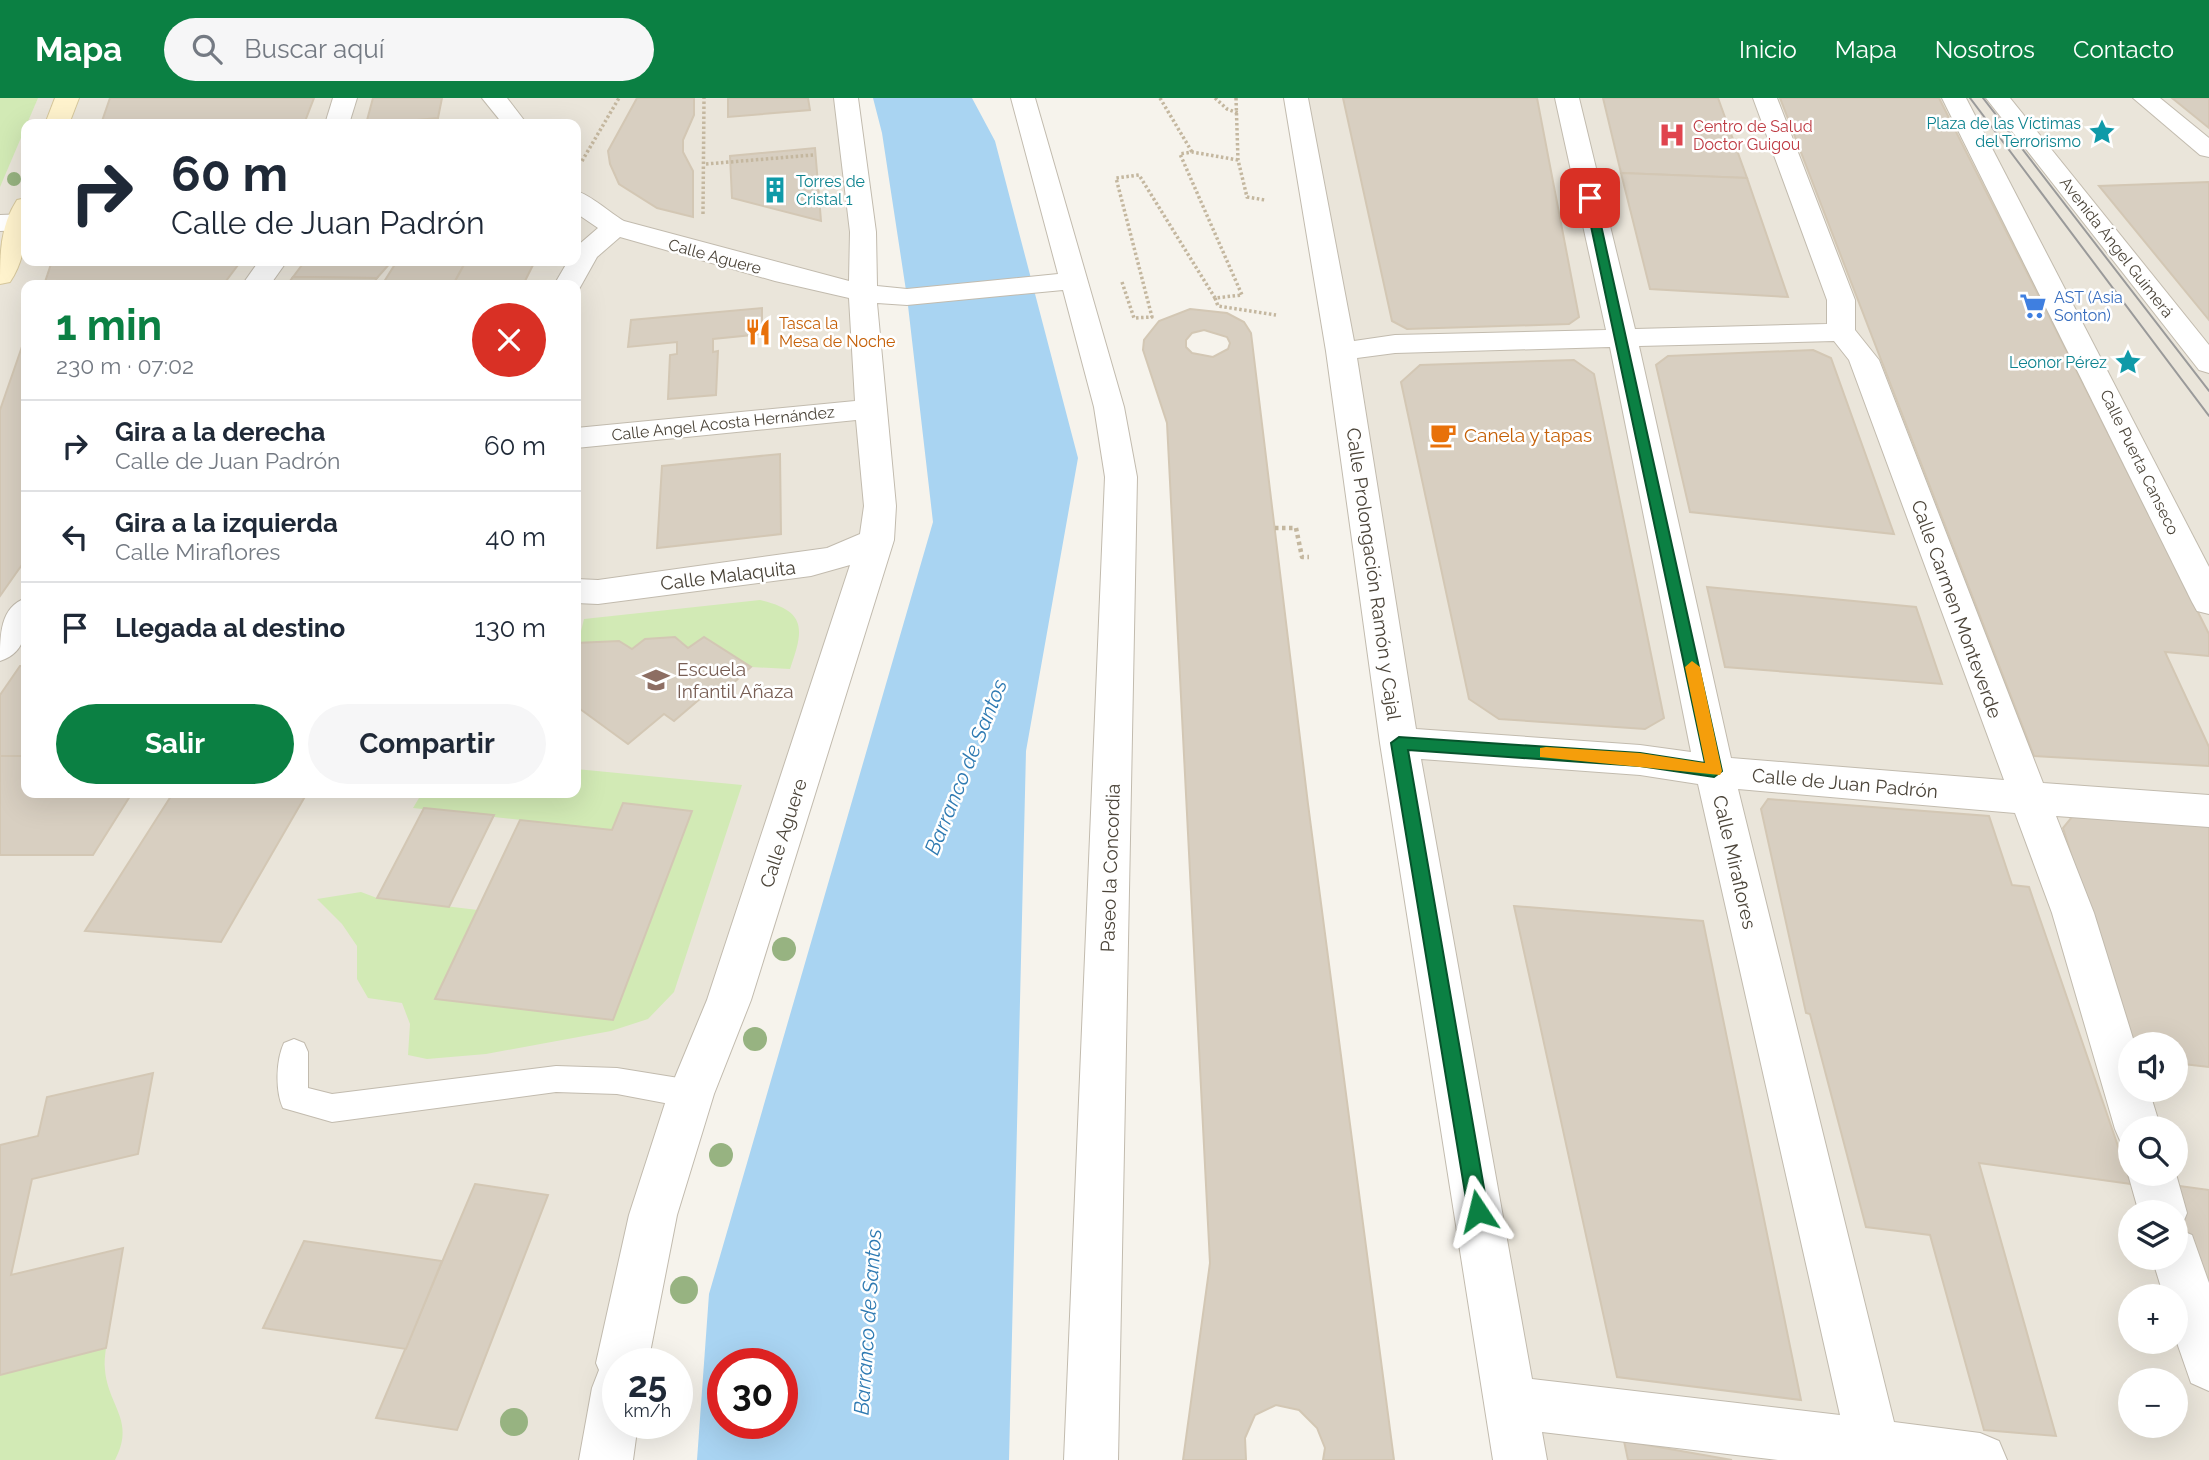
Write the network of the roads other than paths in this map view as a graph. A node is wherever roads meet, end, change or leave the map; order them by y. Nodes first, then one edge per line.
1 (67, 98) edge
2 (345, 98) edge
3 (494, 98) edge
4 (846, 98) edge
5 (1023, 98) edge
6 (1296, 98) edge
7 (1567, 98) edge
8 (1765, 98) edge
9 (1954, 98) edge
10 (1998, 98) edge
11 (2145, 98) edge
12 (59, 119) edge
13 (339, 119) edge
14 (511, 119) edge
15 (2209, 150) edge
16 (581, 204) edge
17 (18, 218) edge
18 (614, 227) junction
19 (581, 262) edge
20 (0, 276) edge
21 (1074, 281) junction
22 (864, 293) junction
23 (1841, 332) junction
24 (1623, 339) junction
25 (1342, 351) junction
26 (2209, 364) edge
27 (869, 409) junction
28 (581, 438) edge
29 (877, 540) junction
30 (581, 591) edge
31 (2209, 602) edge
32 (21, 618) edge
33 (0, 648) edge
34 (1399, 743) junction
35 (1714, 771) junction
36 (2028, 798) junction
37 (2209, 811) edge
38 (294, 1052) dead end
39 (691, 1094) junction
40 (2134, 1116) edge
41 (2180, 1270) edge
42 (625, 1348) edge
43 (2209, 1365) edge
44 (1511, 1403) junction
45 (610, 1439) edge
46 (1875, 1454) edge
47 (606, 1460) edge
48 (1091, 1460) edge
49 (1520, 1460) edge
50 (1980, 1460) edge

1 - 12 street
2 - 13 street
3 - 14 street
4 - 22 street, Calle Aguere
5 - 21 street, Paseo la Concordia
6 - 25 street, Calle Prolongación Ramón y Cajal
7 - 24 street, Calle Miraflores
8 - 23 street
9 - 31 street, Calle Puerta Canseco
10 - 26 street, Avenida Ángel Guimerá
11 - 15 street
16 - 18 street, Calle Aguere
17 - 20 street
18 - 19 street
18 - 22 street, Calle Aguere
21 - 22 street
21 - 48 street, Paseo la Concordia
22 - 27 street, Calle Aguere
23 - 24 street
23 - 36 street, Calle Carmen Monteverde
24 - 25 street
24 - 35 street, Calle Miraflores
25 - 34 street, Calle Prolongación Ramón y Cajal
27 - 28 street, Calle Angel Acosta Hernández
27 - 29 street, Calle Aguere
29 - 30 street, Calle Malaquita
29 - 39 street, Calle Aguere
32 - 33 street
34 - 35 street, Calle de Juan Padrón
34 - 44 street, Calle Prolongación Ramón y Cajal
35 - 36 street, Calle de Juan Padrón
35 - 46 street, Calle Miraflores
36 - 37 street, Calle de Juan Padrón
36 - 40 street, Calle Carmen Monteverde
38 - 39 lane
39 - 42 street, Calle Aguere
41 - 43 street
44 - 46 street
44 - 49 street, Calle Prolongación Ramón y Cajal
45 - 47 street
46 - 50 street

